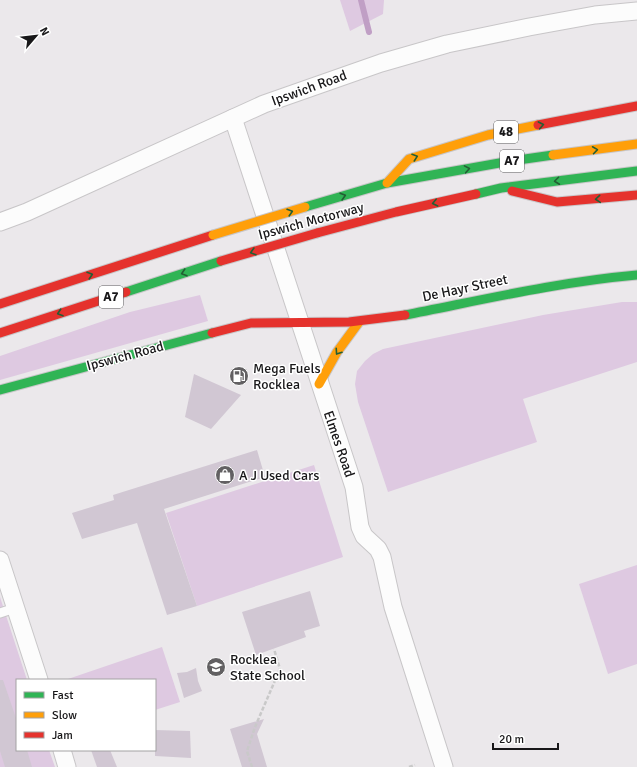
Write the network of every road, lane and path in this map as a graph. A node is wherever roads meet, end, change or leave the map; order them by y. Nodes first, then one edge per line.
1 (637, 11) edge
2 (637, 106) edge
3 (233, 118) junction
4 (637, 144) edge
5 (637, 171) edge
6 (387, 183) junction
7 (501, 188) junction
8 (637, 195) edge
9 (0, 222) edge
10 (637, 275) edge
11 (0, 304) edge
12 (299, 322) junction
13 (359, 322) junction
14 (0, 333) edge
15 (319, 384) junction
16 (0, 390) edge
17 (0, 560) edge
18 (8, 611) edge
19 (274, 649) dead end
20 (39, 679) edge
21 (62, 751) edge
22 (415, 765) dead end
23 (67, 767) edge
24 (252, 767) edge
25 (409, 767) edge
26 (444, 767) edge

1 - 3 street, Ipswich Road
6 -> 2 main road, 48
3 - 9 street, Ipswich Road
3 - 12 street, Elmes Road
6 -> 4 main road, Ipswich Motorway / A7
5 -> 7 main road, Ipswich Motorway / A7
11 -> 6 main road, Ipswich Motorway / A7, bridge
8 -> 7 main road
7 -> 14 main road, Ipswich Motorway / A7, bridge
10 - 13 main road, De Hayr Street
12 - 13 main road, De Hayr Street
12 - 15 street, Elmes Road
12 - 16 main road, Ipswich Road
13 -> 15 main road
15 - 26 street, Elmes Road
17 - 18 street
18 - 20 street
19 - 24 path
21 - 23 street
22 - 25 path

